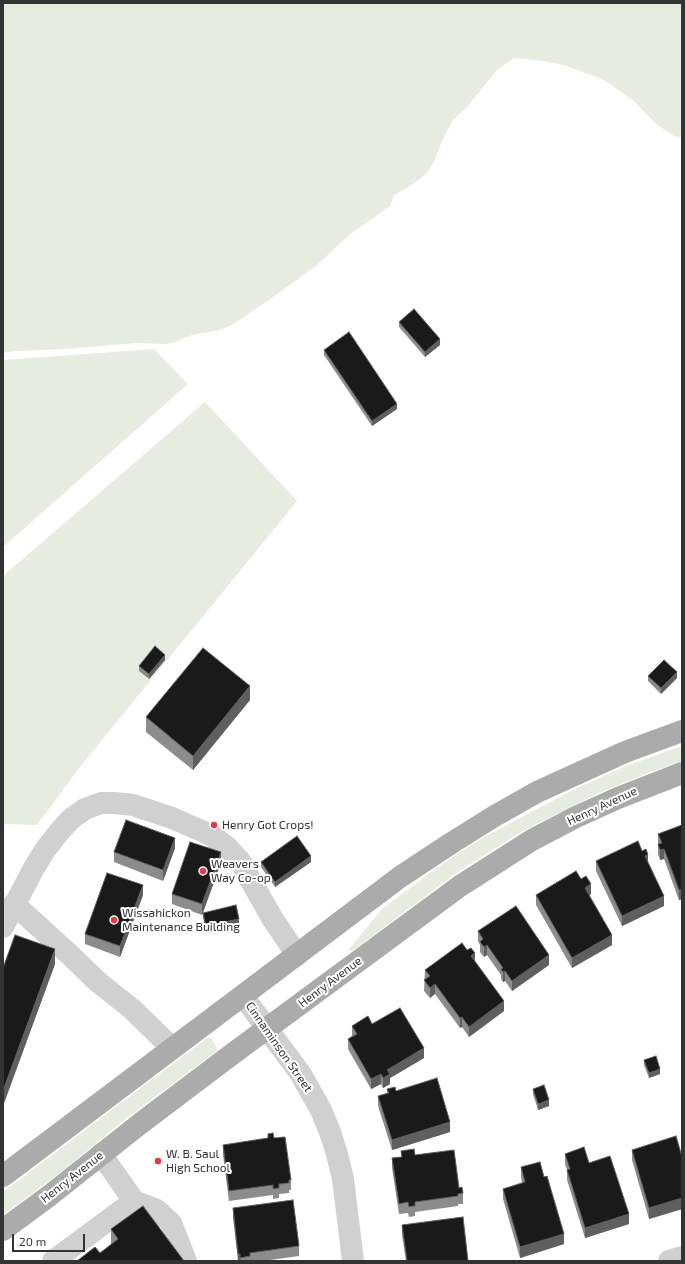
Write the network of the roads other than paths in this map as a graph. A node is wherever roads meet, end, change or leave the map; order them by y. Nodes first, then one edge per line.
1 (682, 731) edge
2 (682, 773) edge
3 (14, 904) junction
4 (3, 926) edge
5 (297, 955) junction
6 (243, 996) junction
7 (267, 1028) junction
8 (172, 1048) junction
9 (101, 1154) junction
10 (6, 1168) edge
11 (134, 1200) junction
12 (3, 1230) edge
13 (682, 1257) edge
14 (53, 1261) edge
15 (186, 1261) edge
16 (353, 1261) edge
17 (669, 1261) edge

1 - 5 main road
2 - 7 main road, Henry Avenue
3 - 4 street
3 - 5 street
3 - 8 street
5 - 6 main road
6 - 7 street, Cinnaminson Street
6 - 8 main road
7 - 9 main road, Henry Avenue
7 - 16 street, Cinnaminson Street
8 - 10 main road
9 - 11 street
9 - 12 main road, Henry Avenue
11 - 14 street
11 - 15 street
13 - 17 street

